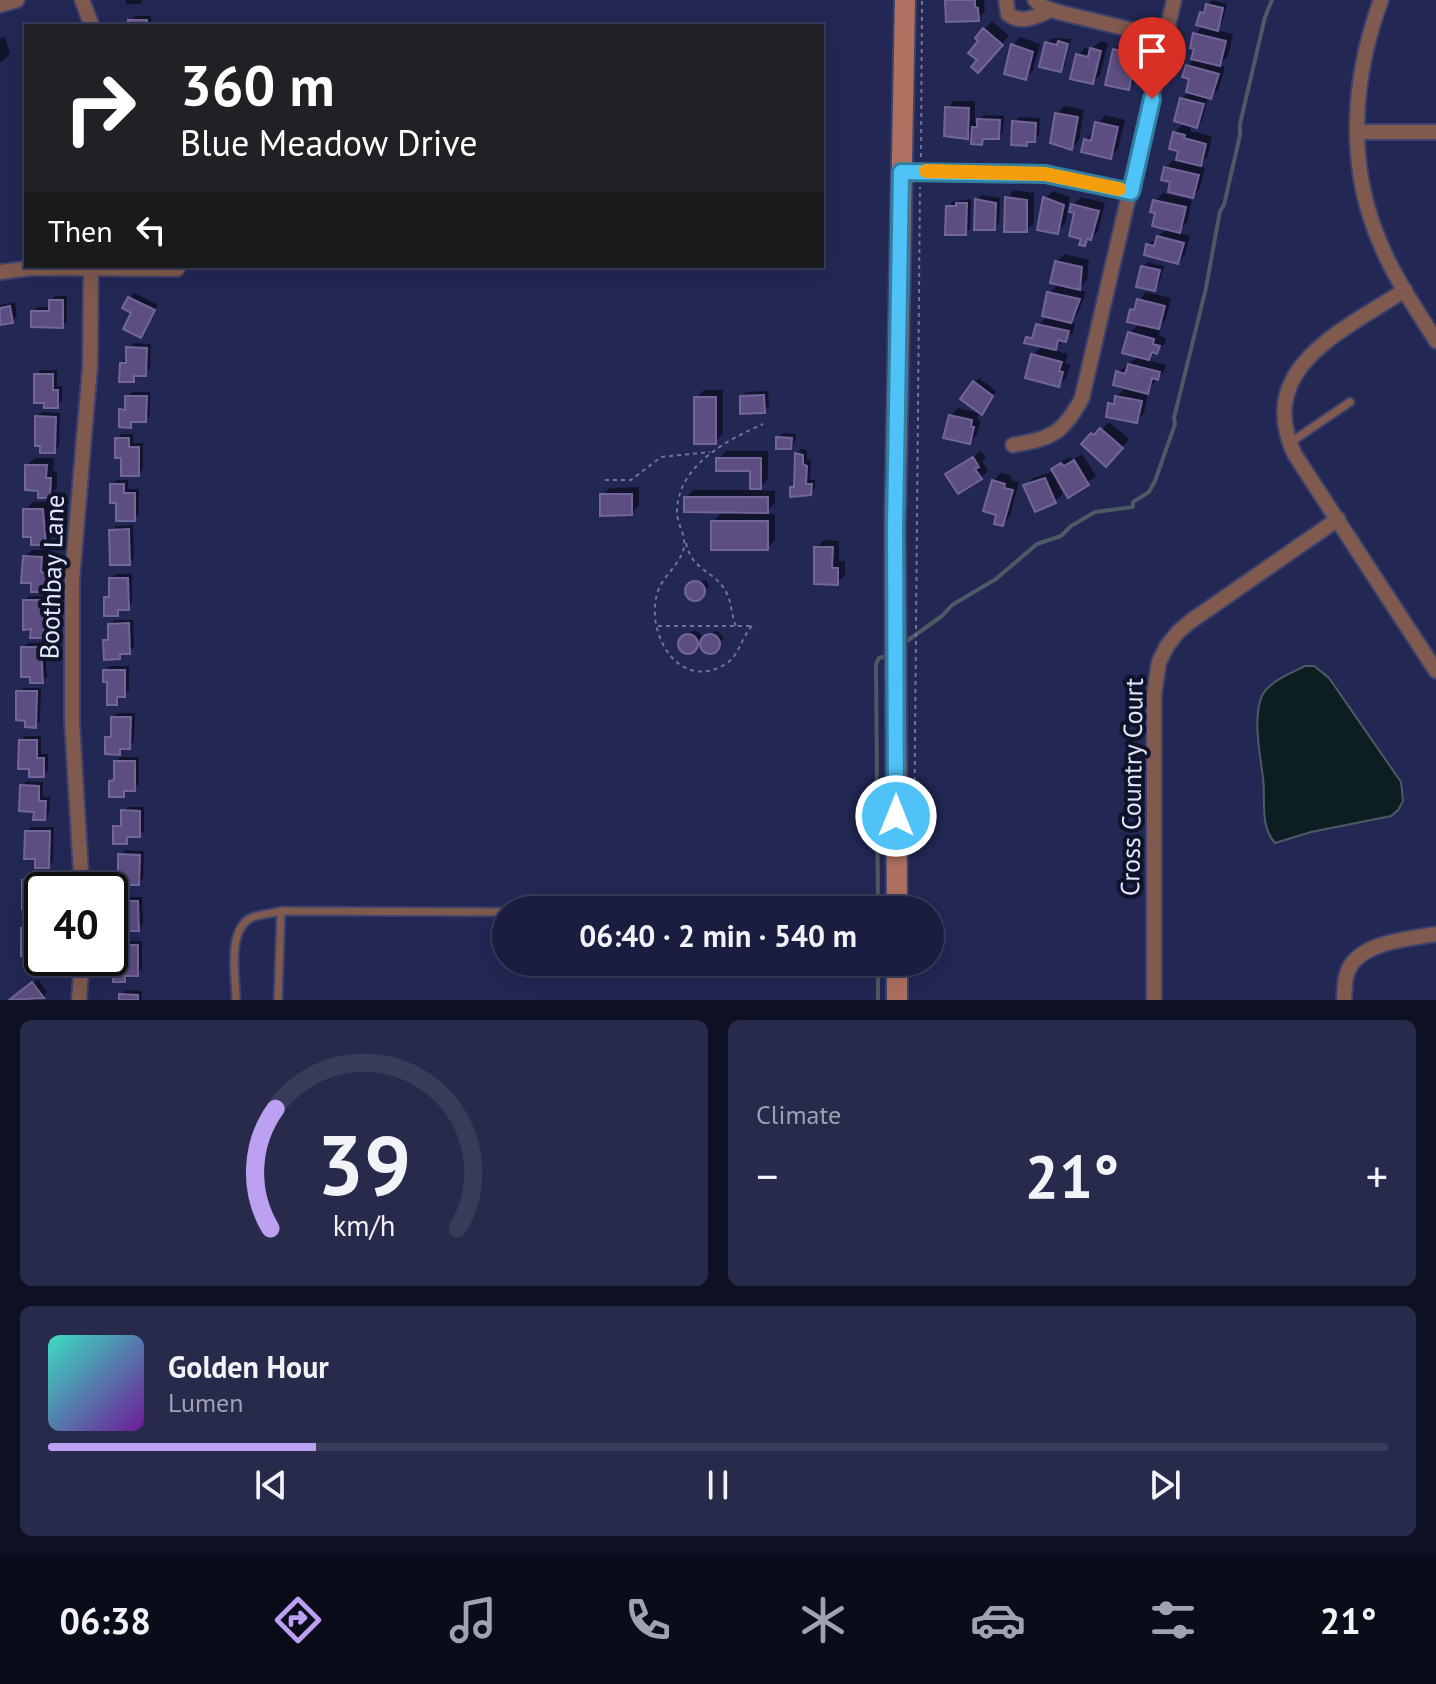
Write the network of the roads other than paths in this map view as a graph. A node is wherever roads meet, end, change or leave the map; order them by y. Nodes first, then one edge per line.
1 (17, 0) edge
2 (82, 0) edge
3 (905, 0) edge
4 (1006, 0) edge
5 (1035, 0) edge
6 (1174, 0) edge
7 (1381, 0) edge
8 (0, 5) edge
9 (1051, 10) junction
10 (91, 24) edge
11 (1165, 38) junction
12 (1357, 132) junction
13 (1436, 132) edge
14 (910, 172) junction
15 (1131, 192) junction
16 (33, 268) edge
17 (91, 268) edge
18 (134, 268) edge
19 (177, 269) dead end
20 (0, 272) edge
21 (1405, 290) junction
22 (1436, 341) edge
23 (1350, 402) dead end
24 (1289, 443) junction
25 (1013, 445) dead end
26 (1338, 519) junction
27 (1436, 671) edge
28 (81, 872) edge
29 (897, 896) edge
30 (281, 911) junction
31 (492, 912) edge
32 (1436, 934) edge
33 (81, 976) edge
34 (897, 976) edge
35 (79, 1000) edge
36 (236, 1000) edge
37 (278, 1000) edge
38 (897, 1000) edge
39 (1154, 1000) edge
40 (1344, 1000) edge

1 - 8 street
2 - 10 street
3 - 14 street
4 - 9 street
5 - 9 street
6 - 11 street
7 - 12 street
9 - 11 street
11 - 15 street
12 - 13 street
12 - 21 street
14 - 15 street
14 - 29 street
15 - 25 street
16 - 20 street
17 - 28 street, Boothbay Lane
18 - 19 street
21 - 22 street
21 - 24 street
23 - 24 lane
24 - 26 street
26 - 27 street
26 - 39 street, Cross Country Court
30 - 31 lane
30 - 36 lane
30 - 37 lane
32 - 40 street
33 - 35 street
34 - 38 street

